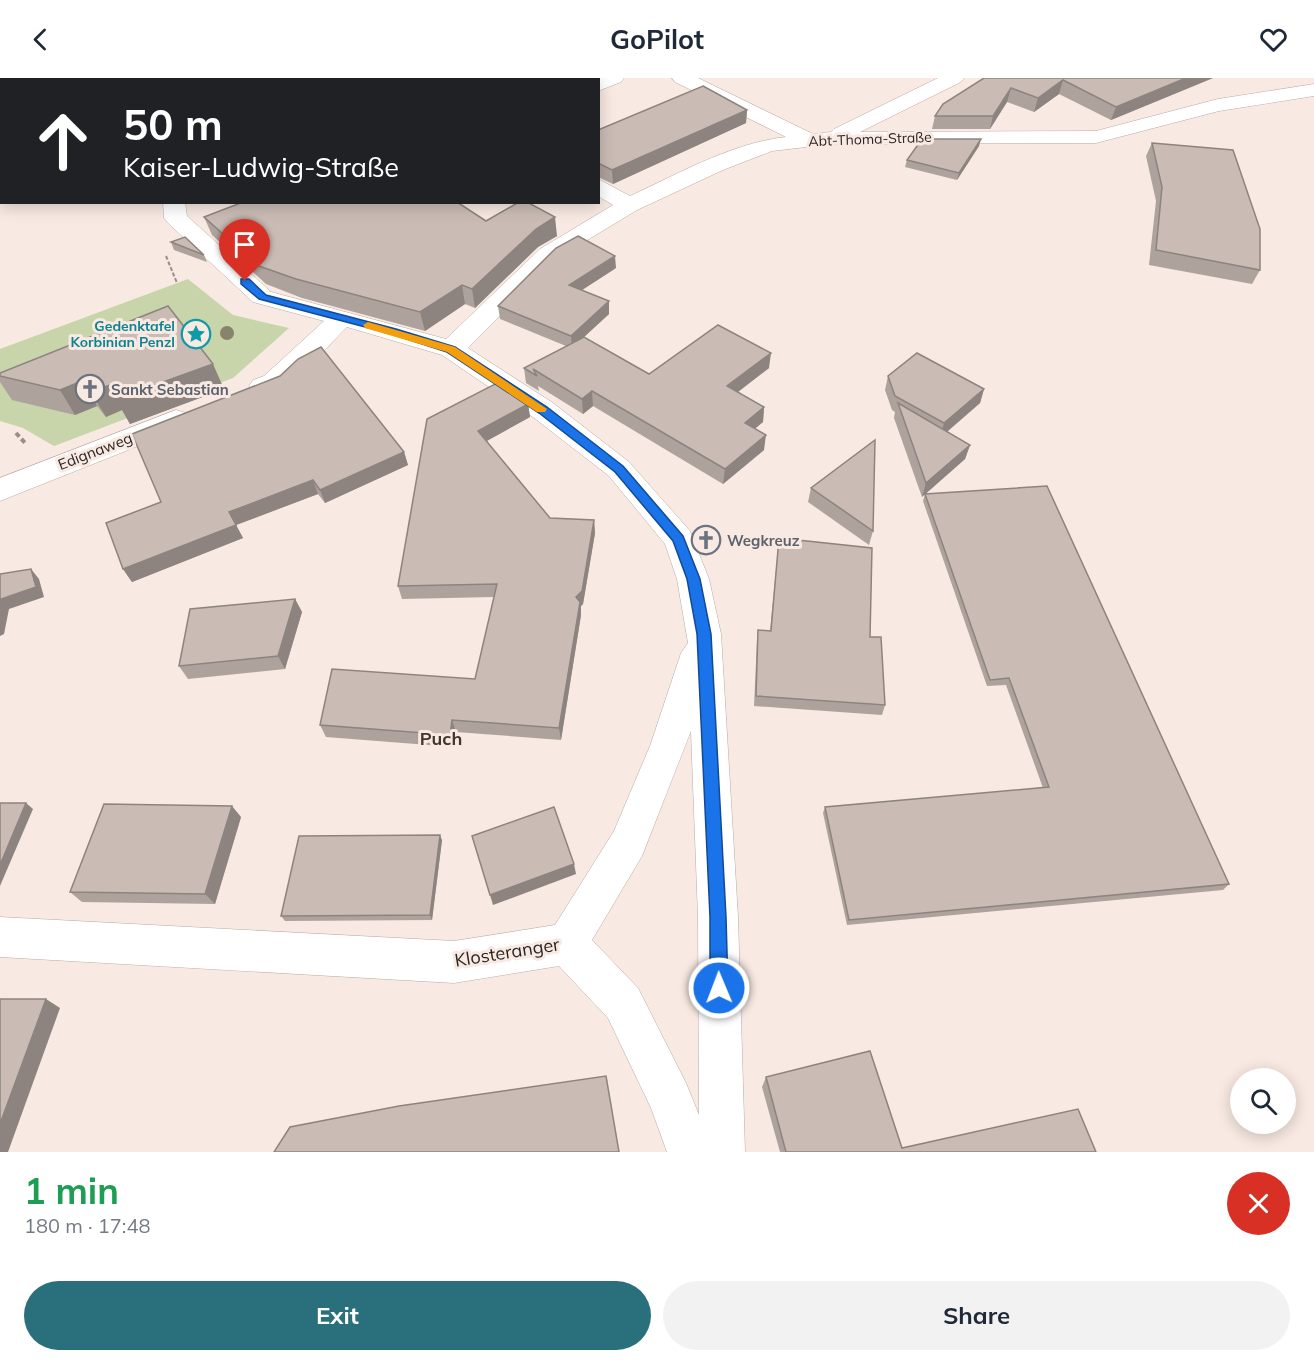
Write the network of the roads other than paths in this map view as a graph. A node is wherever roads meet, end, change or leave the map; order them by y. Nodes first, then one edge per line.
1 (614, 78) edge
2 (682, 78) edge
3 (954, 78) edge
4 (600, 84) edge
5 (1314, 90) edge
6 (820, 139) junction
7 (600, 187) edge
8 (174, 204) edge
9 (629, 205) junction
10 (341, 319) junction
11 (451, 349) junction
12 (241, 394) edge
13 (198, 411) edge
14 (0, 490) edge
15 (704, 634) junction
16 (0, 937) edge
17 (567, 944) junction
18 (690, 1152) edge
19 (722, 1152) edge

1 - 4 street
2 - 6 street
3 - 6 street
5 - 6 street, Abt-Thoma-Straße
6 - 9 street, Abt-Thoma-Straße
7 - 9 street
8 - 10 street
9 - 11 street, Abt-Thoma-Straße
10 - 11 street
10 - 12 street
11 - 15 street
13 - 14 street, Edignaweg
15 - 17 street, Klosteranger
15 - 19 street
16 - 17 street, Klosteranger
17 - 18 street

